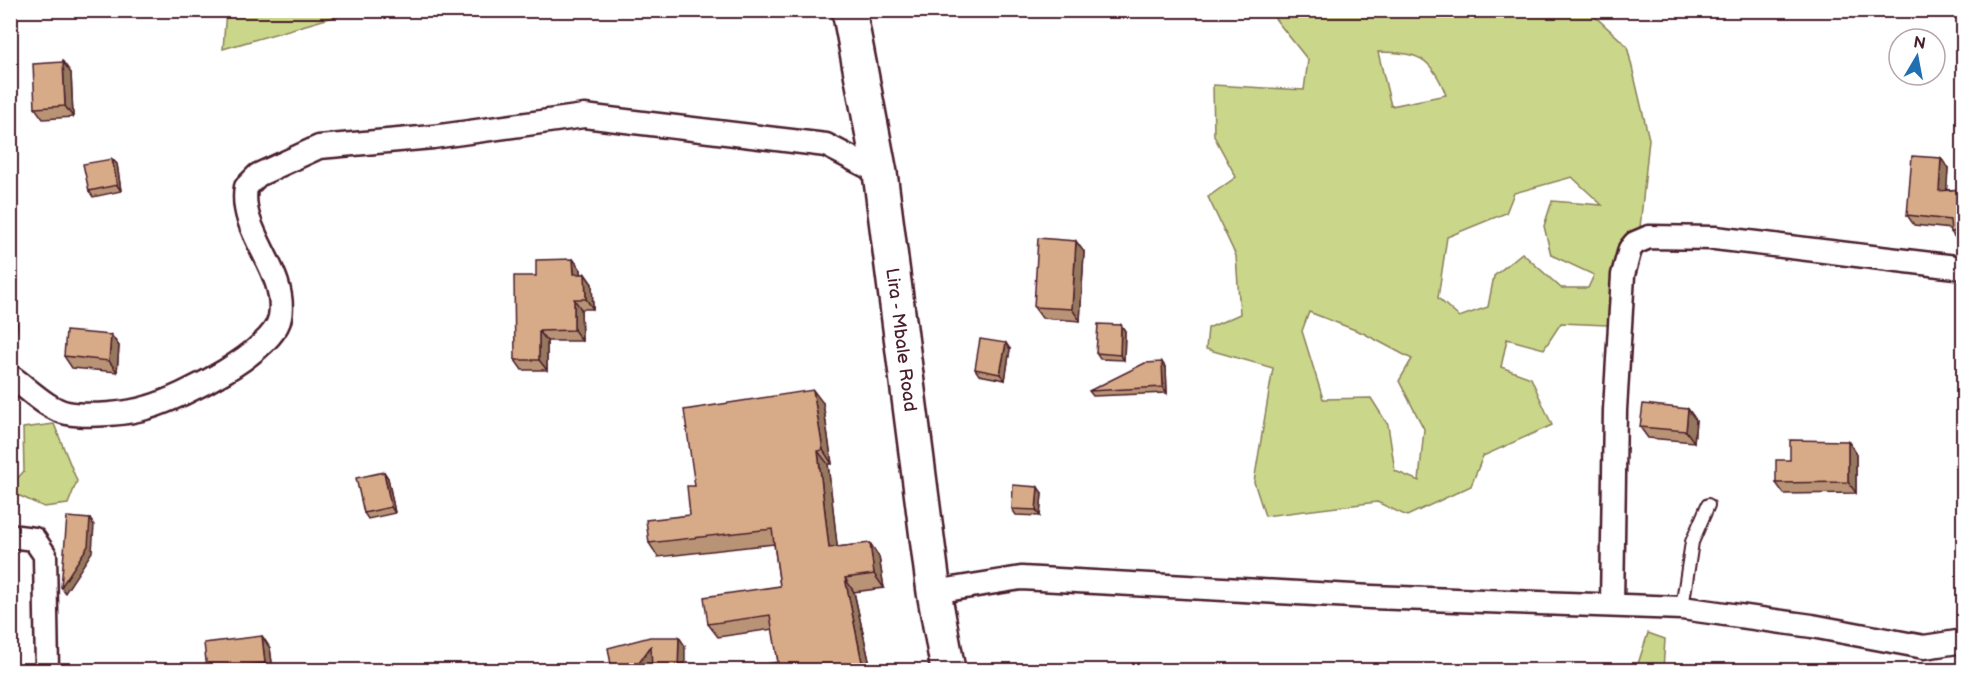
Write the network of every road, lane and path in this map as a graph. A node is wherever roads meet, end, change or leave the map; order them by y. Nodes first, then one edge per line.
1 (849, 10) edge
2 (880, 173) junction
3 (1964, 268) edge
4 (10, 376) edge
5 (1708, 505) dead end
6 (10, 536) edge
7 (934, 592) junction
8 (1612, 605) junction
9 (1682, 608) junction
10 (1964, 641) edge
11 (47, 670) edge
12 (948, 670) edge

1 - 2 main road, Lira - Mbale Road
2 - 4 street
2 - 7 main road, Lira - Mbale Road
3 - 8 street
5 - 9 lane
6 - 11 street
7 - 8 street
7 - 12 main road, Lira - Mbale Road
8 - 9 street
9 - 10 street

